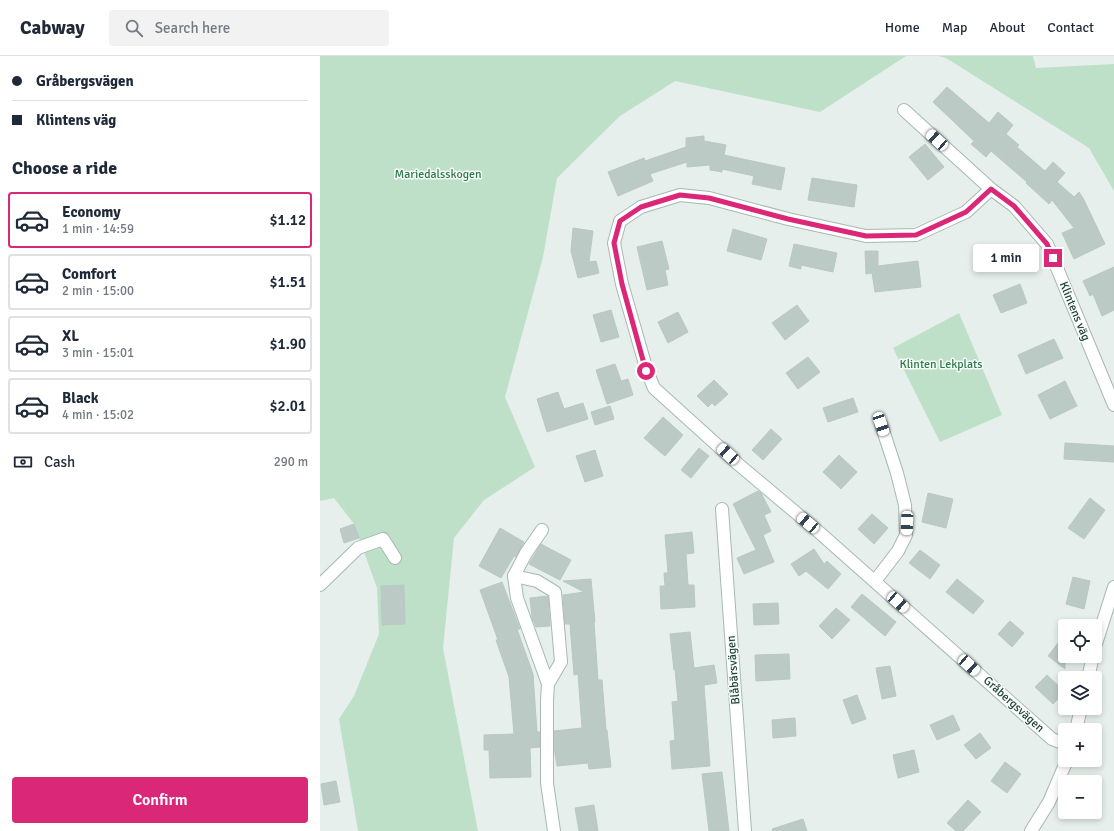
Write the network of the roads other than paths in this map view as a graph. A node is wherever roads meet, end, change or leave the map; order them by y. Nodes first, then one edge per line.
1 (904, 110) dead end
2 (991, 189) junction
3 (1114, 405) edge
4 (881, 424) dead end
5 (722, 509) dead end
6 (542, 530) dead end
7 (394, 558) dead end
8 (514, 576) junction
9 (875, 581) junction
10 (320, 585) edge
11 (1114, 587) edge
12 (1102, 625) edge
13 (548, 684) junction
14 (1058, 741) edge
15 (1064, 767) edge
16 (554, 831) edge
17 (745, 831) edge
18 (1031, 831) edge

1 - 2 street, Klintens väg
2 - 3 street, Klintens väg
2 - 9 street, Gråbergsvägen
4 - 9 street
5 - 17 street, Blåbärsvägen
6 - 8 street
7 - 10 street
8 - 13 street
8 - 13 street
9 - 14 street, Gråbergsvägen
11 - 12 street
13 - 16 street
15 - 18 street

